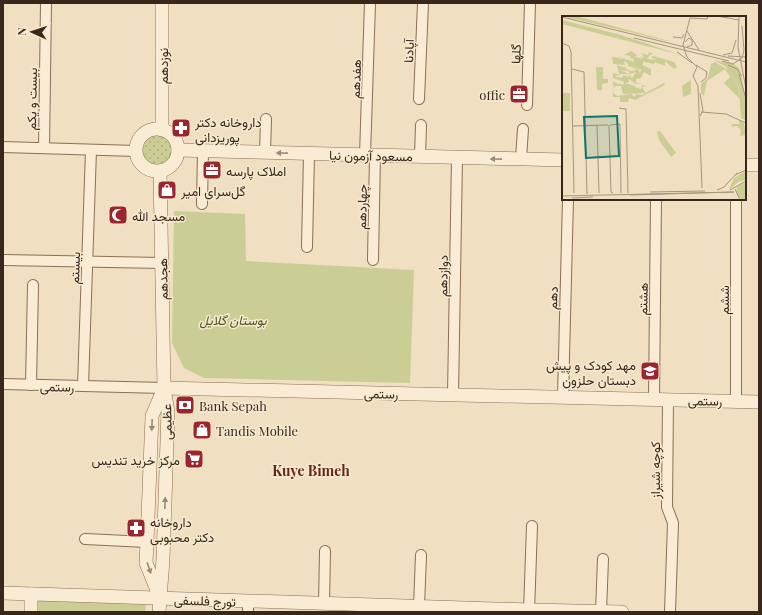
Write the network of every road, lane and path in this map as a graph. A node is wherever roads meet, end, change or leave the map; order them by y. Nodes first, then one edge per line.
1 (46, 3) edge
2 (162, 3) edge
3 (370, 3) edge
4 (423, 3) edge
5 (530, 3) edge
6 (419, 99) dead end
7 (527, 105) dead end
8 (266, 119) dead end
9 (421, 126) dead end
10 (523, 129) dead end
11 (162, 130) junction
12 (3, 147) edge
13 (44, 148) junction
14 (91, 150) junction
15 (178, 150) junction
16 (137, 151) junction
17 (203, 151) junction
18 (265, 153) junction
19 (309, 154) junction
20 (370, 155) junction
21 (420, 157) junction
22 (457, 158) junction
23 (521, 159) junction
24 (562, 160) edge
25 (746, 165) edge
26 (759, 165) edge
27 (160, 170) junction
28 (568, 200) edge
29 (656, 200) edge
30 (736, 200) edge
31 (202, 204) dead end
32 (307, 247) dead end
33 (3, 260) edge
34 (373, 260) dead end
35 (87, 262) junction
36 (162, 263) junction
37 (33, 285) dead end
38 (3, 384) edge
39 (31, 385) junction
40 (83, 386) junction
41 (164, 388) junction
42 (453, 395) junction
43 (563, 397) junction
44 (654, 399) junction
45 (668, 400) junction
46 (736, 401) junction
47 (759, 402) edge
48 (532, 526) dead end
49 (85, 538) dead end
50 (147, 542) junction
51 (325, 551) dead end
52 (421, 555) dead end
53 (603, 559) dead end
54 (3, 593) edge
55 (31, 594) junction
56 (160, 598) junction
57 (324, 604) junction
58 (248, 606) edge
59 (419, 607) junction
60 (342, 608) edge
61 (436, 610) edge
62 (529, 611) edge
63 (31, 612) edge
64 (159, 612) edge
65 (601, 612) edge
66 (622, 612) edge
67 (670, 612) edge

1 - 13 street, بیست و یکم
2 - 11 street, نوزدهم
3 - 20 street, هفدهم
4 - 6 street, آپادنا
5 - 7 street, گلها
8 - 18 street
9 - 21 street
10 - 23 street
11 - 15 street
11 - 16 street
12 - 13 street
13 - 14 street
14 - 16 street
14 - 35 street, بیستم
15 - 17 street, مسعود آزمون نیا
15 - 27 street
16 - 27 street
17 - 18 street, مسعود آزمون نیا
17 - 31 street
19 -> 18 street, مسعود آزمون نیا
19 - 20 street, مسعود آزمون نیا
19 - 32 street
20 - 21 street, مسعود آزمون نیا
20 - 34 street, چهاردهم
21 - 22 street, مسعود آزمون نیا
23 -> 22 street, مسعود آزمون نیا
22 - 42 street, دوازدهم
23 - 24 street, مسعود آزمون نیا
25 - 26 street
27 - 36 street, هجدهم
28 - 43 street, دهم
29 - 44 street, هشتم
30 - 46 street, ششم
33 - 35 street
35 - 36 street
35 - 40 street, بیستم
36 - 41 street, هجدهم
37 - 39 street
38 - 39 street, رستمی
39 - 40 street, رستمی
40 - 41 street, رستمی
41 - 42 street, رستمی
41 -> 50 street, عظیمی
56 -> 41 street, عظیمی
42 - 43 street, رستمی
43 - 44 street, رستمی
44 - 45 street, رستمی
45 - 46 street, رستمی
45 - 67 street, کوچه شیراز
46 - 47 street, رستمی
48 - 62 street
49 - 50 street
50 -> 56 street, عظیمی
51 - 57 street
52 - 59 street
53 - 65 street
54 - 55 street, تورج فلسفی
55 - 56 street, تورج فلسفی
55 - 63 street
56 - 58 street, تورج فلسفی
56 - 64 street, عظیمی
57 - 58 street, تورج فلسفی
57 - 60 street, تورج فلسفی
59 - 60 street, تورج فلسفی
59 - 61 street, تورج فلسفی
61 - 62 street, تورج فلسفی
62 - 65 street, تورج فلسفی
65 - 66 street, تورج فلسفی

